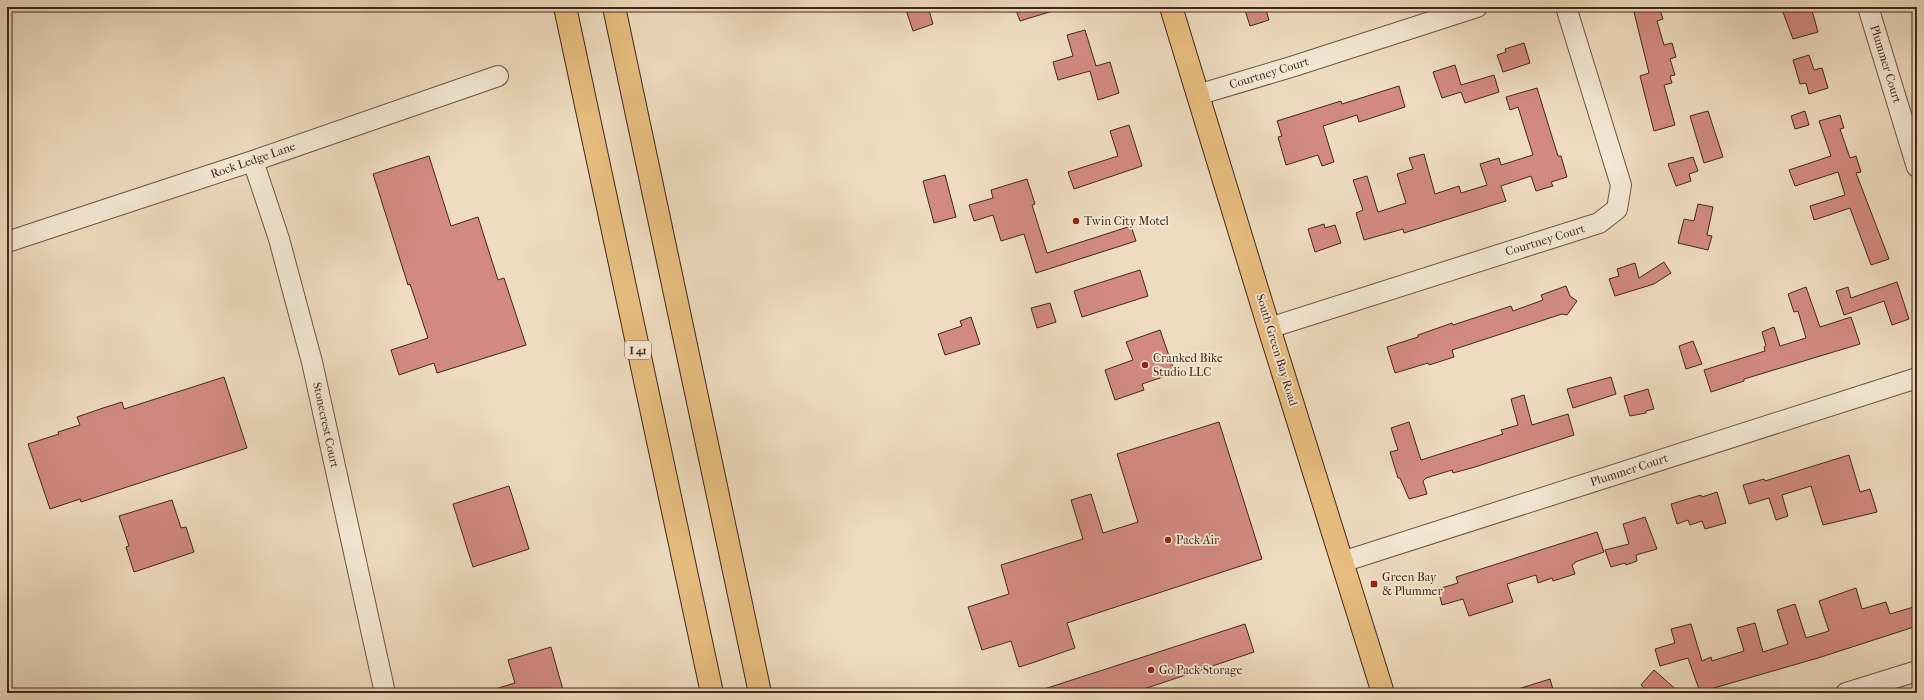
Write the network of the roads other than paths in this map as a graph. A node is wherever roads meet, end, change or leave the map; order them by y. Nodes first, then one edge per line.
1 (565, 7) edge
2 (614, 7) edge
3 (1171, 7) edge
4 (1477, 7) edge
5 (1566, 7) edge
6 (1868, 7) edge
7 (498, 76) dead end
8 (1198, 95) junction
9 (1912, 137) edge
10 (253, 161) junction
11 (1917, 167) edge
12 (7, 242) edge
13 (1269, 328) junction
14 (1917, 378) edge
15 (1342, 562) junction
16 (1917, 671) edge
17 (385, 693) edge
18 (712, 693) edge
19 (760, 693) edge
20 (1383, 693) edge
21 (1846, 693) edge

1 - 18 main road, I 41
2 - 19 main road
3 - 8 main road, South Green Bay Road
4 - 8 street, Courtney Court
5 - 13 street, Courtney Court
6 - 9 street, Plummer Court
7 - 10 street, Rock Ledge Lane
8 - 13 main road, South Green Bay Road
9 - 11 street, Plummer Court
10 - 12 street, Rock Ledge Lane
10 - 17 street, Stonecrest Court
13 - 15 main road, South Green Bay Road
14 - 15 street, Plummer Court
15 - 20 main road, South Green Bay Road
16 - 21 street

